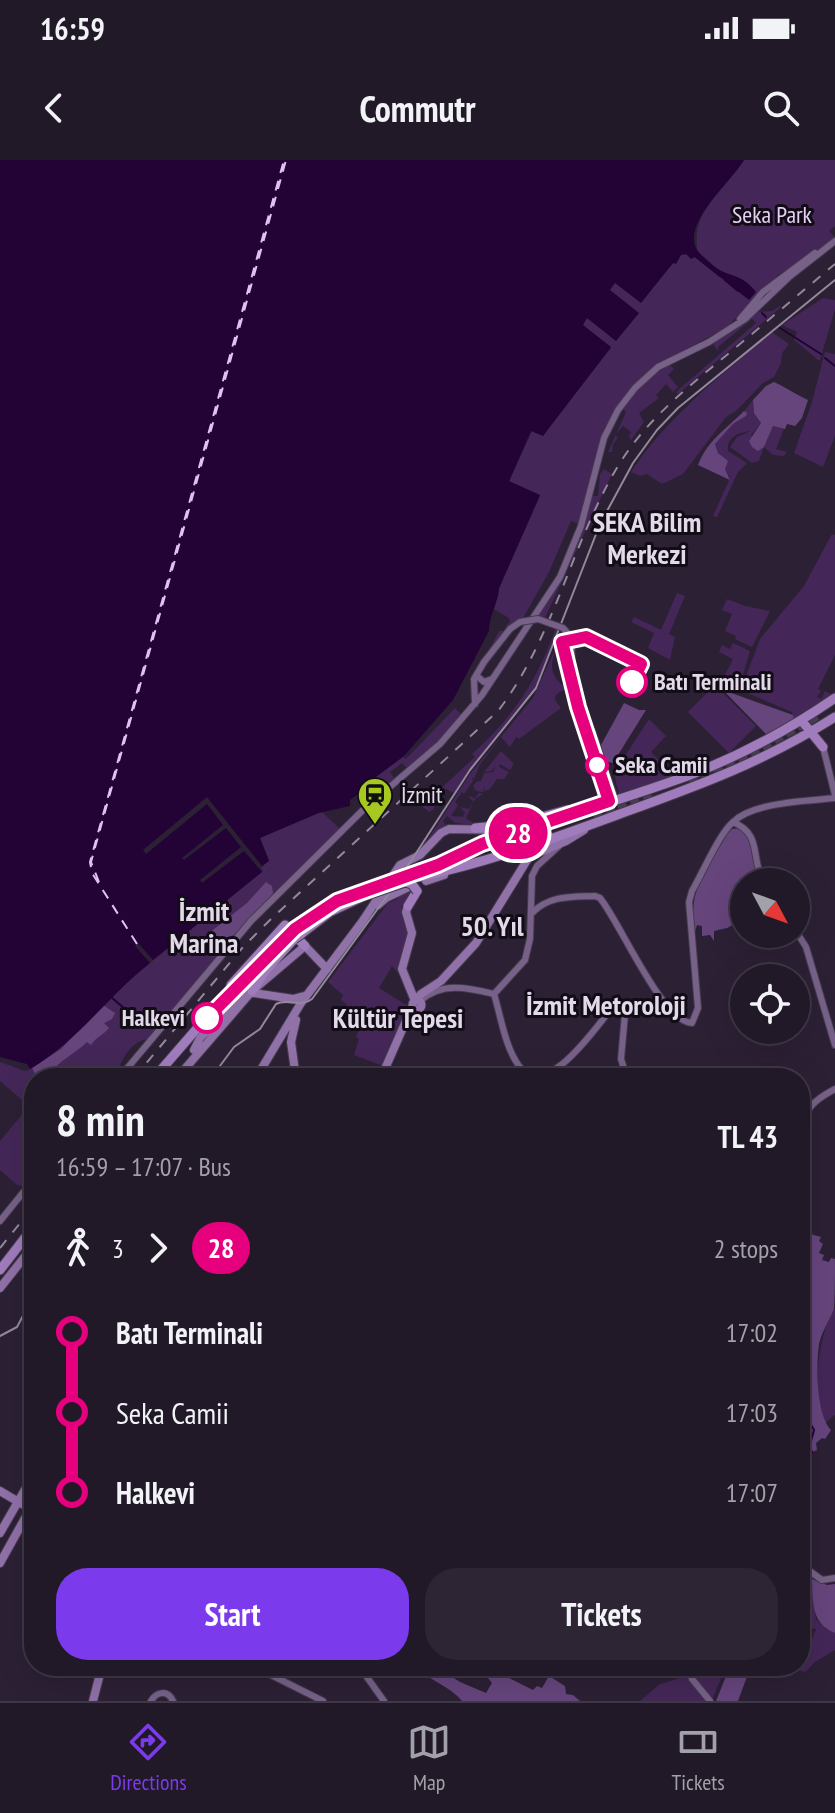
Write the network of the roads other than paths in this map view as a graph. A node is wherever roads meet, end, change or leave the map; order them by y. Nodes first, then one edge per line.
1 (833, 242) edge
2 (514, 648) junction
3 (484, 662) junction
4 (477, 676) junction
5 (492, 679) junction
6 (474, 687) junction
7 (484, 694) junction
8 (835, 698) edge
9 (475, 704) junction
10 (582, 704) junction
11 (835, 704) edge
12 (818, 721) edge
13 (789, 728) junction
14 (798, 740) junction
15 (823, 747) junction
16 (629, 796) junction
17 (835, 796) edge
18 (612, 800) junction
19 (574, 810) junction
20 (631, 810) junction
21 (618, 815) junction
22 (594, 817) junction
23 (733, 822) junction
24 (475, 828) joint
25 (566, 841) junction
26 (495, 857) junction
27 (404, 862) junction
28 (759, 868) edge
29 (438, 869) junction
30 (422, 879) junction
31 (410, 887) junction
32 (363, 893) junction
33 (396, 893) junction
34 (408, 906) joint
35 (532, 913) junction
36 (295, 934) junction
37 (305, 946) junction
38 (806, 948) edge
39 (327, 969) junction
40 (262, 979) junction
41 (248, 993) junction
42 (308, 993) junction
43 (494, 994) junction
44 (265, 995) junction
45 (416, 1004) junction
46 (200, 1025) junction
47 (279, 1039) junction
48 (835, 1045) edge
49 (291, 1047) junction
50 (129, 1068) edge
51 (130, 1068) edge
52 (166, 1068) edge
53 (167, 1068) edge
54 (179, 1068) edge
55 (185, 1068) edge
56 (262, 1068) edge
57 (294, 1068) edge
58 (385, 1068) edge
59 (522, 1068) edge
60 (557, 1068) edge
61 (623, 1068) edge
62 (835, 1089) edge
63 (810, 1107) edge
64 (24, 1191) edge
65 (24, 1198) edge
66 (0, 1221) edge
67 (0, 1227) edge
68 (24, 1231) edge
69 (24, 1239) edge
70 (24, 1248) edge
71 (24, 1258) edge
72 (0, 1261) edge
73 (24, 1265) edge
74 (0, 1270) edge
75 (0, 1279) edge
76 (0, 1288) edge
77 (0, 1295) edge
78 (0, 1491) edge
79 (24, 1491) edge
80 (18, 1501) junction
81 (24, 1505) edge
82 (24, 1520) edge
83 (0, 1533) edge
84 (0, 1563) edge
85 (810, 1571) edge
86 (835, 1578) edge
87 (99, 1676) edge
88 (273, 1676) edge
89 (366, 1676) edge
90 (691, 1676) edge
91 (93, 1701) edge
92 (151, 1701) edge
93 (173, 1701) edge
94 (323, 1701) edge
95 (384, 1701) edge
96 (710, 1701) edge

1 - 2 main road
2 - 5 main road
2 - 7 main road
3 - 4 main road
3 - 6 main road
3 - 10 main road, bridge
4 - 5 main road
4 - 7 main road
5 - 7 main road
6 - 7 main road
6 - 9 main road
7 - 9 main road
7 - 51 main road
8 - 12 highway
9 - 50 main road
10 - 18 main road
10 - 18 main road
11 - 12 highway
12 - 13 highway
12 - 14 highway
12 - 15 highway
12 - 15 highway
13 - 14 highway
13 - 16 highway
14 - 20 highway
15 - 17 main road
16 - 18 highway
16 - 20 highway
17 - 23 main road
18 - 21 highway
18 - 22 highway
19 - 22 highway
19 - 24 highway
19 - 29 highway
20 - 21 highway
21 - 22 highway
22 - 25 main road
22 - 26 highway
22 - 29 highway
23 - 28 main road
23 - 35 main road
24 - 27 main road
25 - 35 main road
25 - 45 main road
26 - 29 highway
26 - 30 main road
27 - 33 main road
27 - 39 main road
29 - 30 highway, bridge
29 - 32 highway, bridge
30 - 31 highway, bridge
31 - 32 highway, bridge
31 - 33 main road
31 - 34 highway
32 - 36 highway
33 - 49 main road
34 - 45 main road
35 - 43 main road
36 - 40 highway
36 - 46 highway
36 - 53 highway
37 - 39 main road
37 - 40 main road
37 - 46 highway
38 - 48 main road
39 - 42 main road
40 - 41 highway
40 - 44 highway
41 - 44 main road
41 - 54 main road
41 - 55 main road
42 - 44 main road
42 - 47 main road
43 - 45 main road
43 - 59 main road
45 - 58 main road
46 - 52 highway
47 - 49 main road
47 - 56 main road
49 - 57 main road
60 - 61 main road
62 - 63 main road
64 - 66 main road
65 - 67 main road
68 - 72 highway
69 - 74 highway
70 - 75 highway
71 - 76 main road
73 - 77 main road
78 - 80 main road
79 - 80 main road
80 - 81 main road
80 - 83 main road
82 - 84 main road
85 - 86 main road
87 - 91 main road
88 - 94 main road
89 - 95 main road
90 - 96 main road
92 - 93 main road

